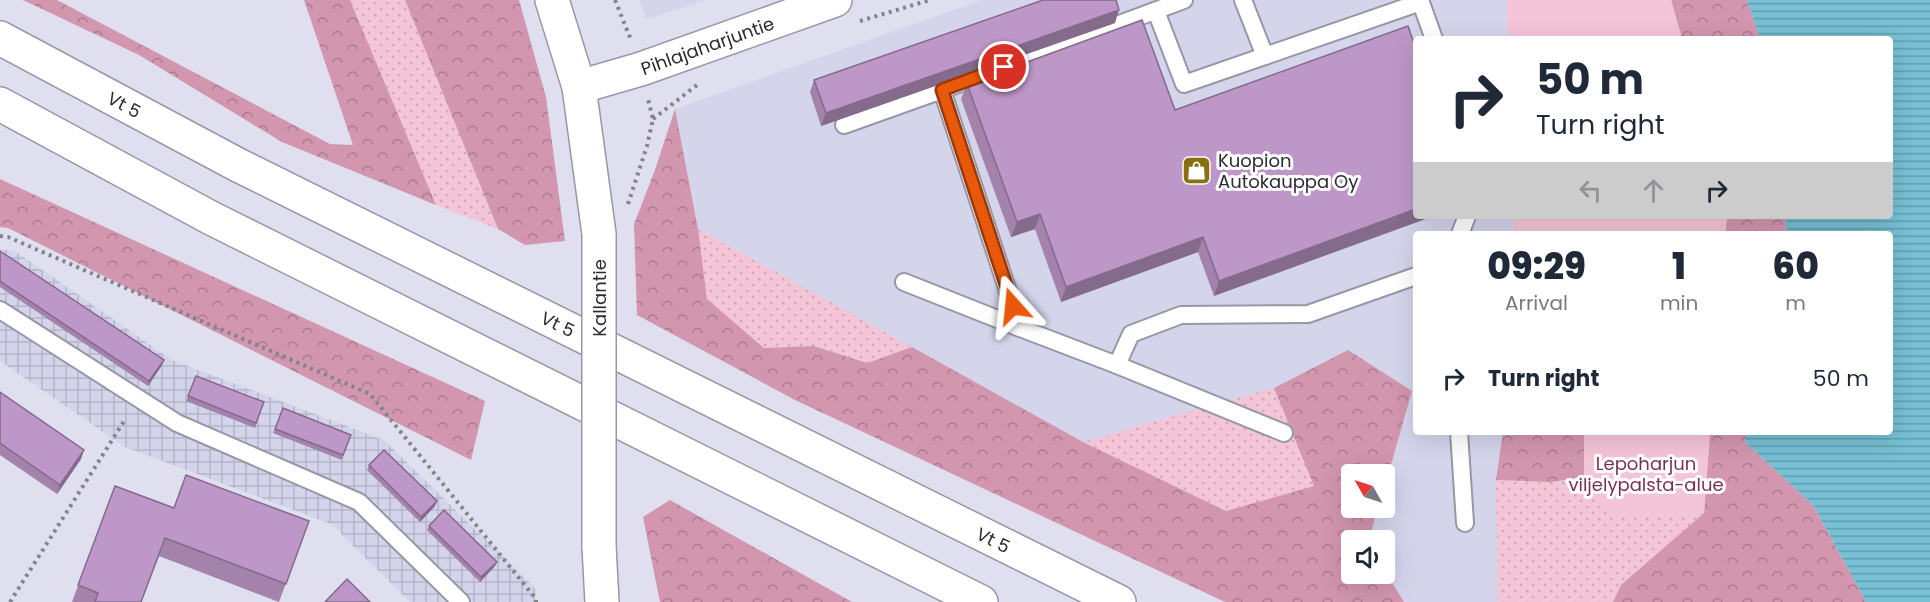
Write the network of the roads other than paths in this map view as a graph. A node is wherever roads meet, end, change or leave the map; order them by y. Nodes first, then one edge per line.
1 (552, 0) edge
2 (835, 0) edge
3 (1184, 0) edge
4 (1243, 0) edge
5 (1421, 1) edge
6 (1156, 11) junction
7 (1433, 36) edge
8 (0, 38) edge
9 (1265, 56) junction
10 (579, 87) junction
11 (942, 90) junction
12 (0, 104) edge
13 (844, 125) edge
14 (1413, 277) edge
15 (904, 282) dead end
16 (0, 310) edge
17 (1020, 328) junction
18 (1117, 365) junction
19 (1284, 434) dead end
20 (1459, 435) edge
21 (1465, 523) dead end
22 (461, 602) edge
23 (602, 602) edge
24 (981, 602) edge
25 (1119, 602) edge

1 - 10 main road, Kallantie
2 - 10 main road, Pihlajaharjuntie
3 - 6 lane
4 - 9 lane
5 - 7 lane
5 - 9 lane
6 - 9 lane
6 - 11 lane
8 - 25 main road, Vt 5
10 - 23 main road, Kallantie, bridge
11 - 13 lane
11 - 17 lane
12 - 24 main road
14 - 18 lane
15 - 17 lane
16 - 22 lane
17 - 18 lane
18 - 19 lane
20 - 21 lane

